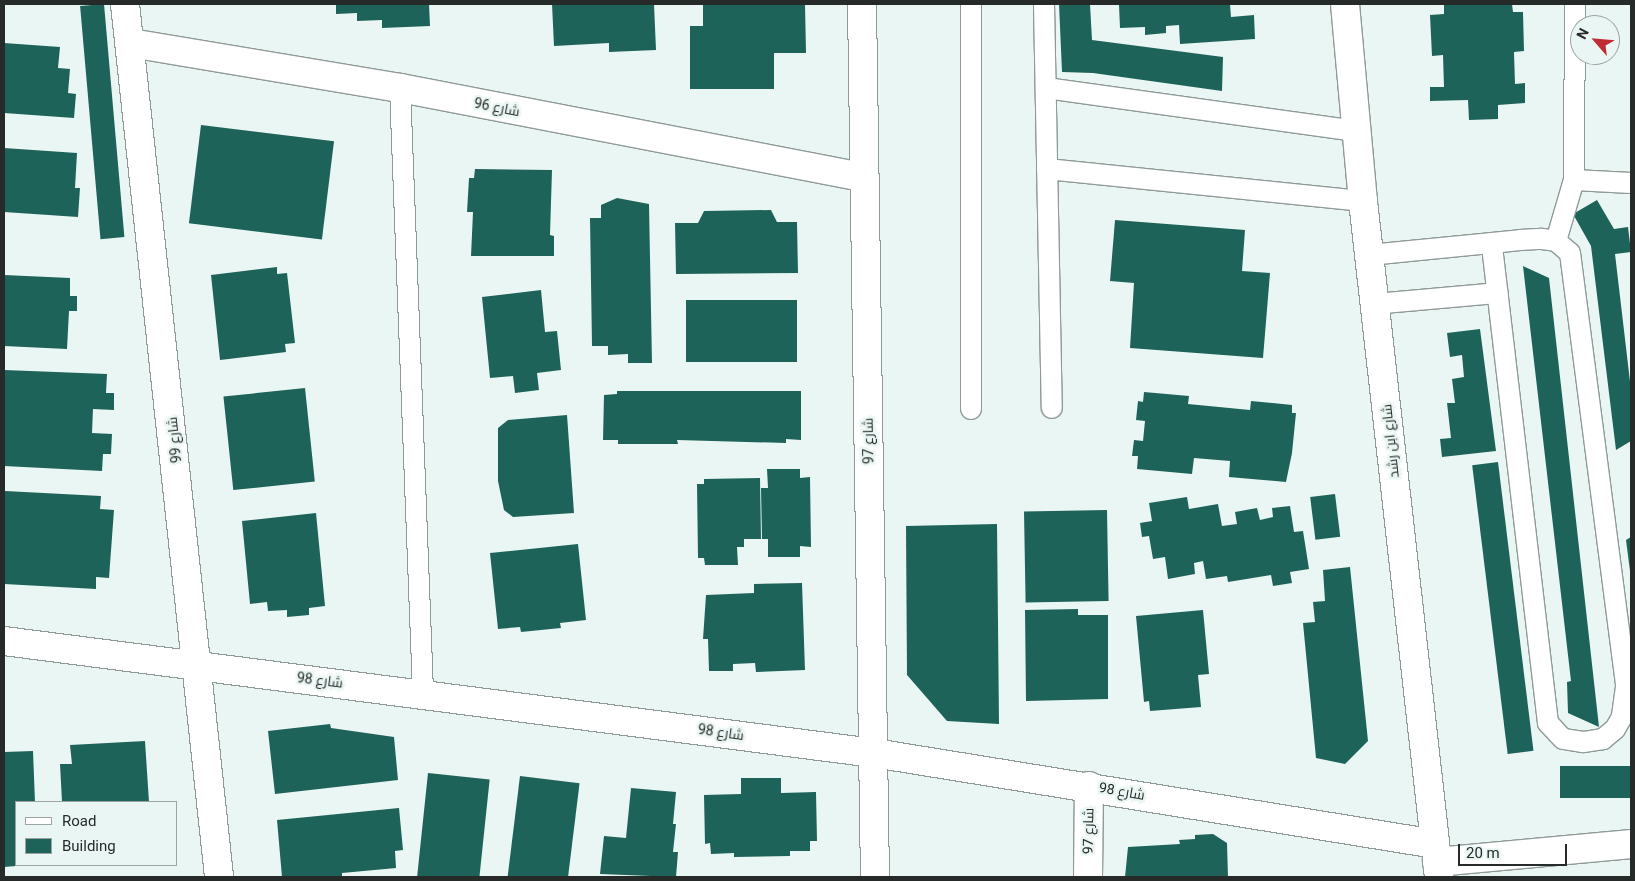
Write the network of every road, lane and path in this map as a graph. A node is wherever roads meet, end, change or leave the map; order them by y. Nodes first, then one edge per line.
1 (125, 4) edge
2 (862, 4) edge
3 (971, 4) edge
4 (1044, 4) edge
5 (1345, 4) edge
6 (1575, 4) edge
7 (131, 43) junction
8 (400, 88) junction
9 (1046, 88) junction
10 (1356, 132) junction
11 (1047, 169) junction
12 (863, 177) junction
13 (1574, 180) junction
14 (1631, 183) edge
15 (1363, 201) junction
16 (1556, 241) junction
17 (1492, 243) junction
18 (1369, 255) junction
19 (1498, 293) junction
20 (1374, 304) junction
21 (971, 408) dead end
22 (1052, 408) dead end
23 (4, 641) edge
24 (198, 664) junction
25 (1628, 675) edge
26 (422, 692) junction
27 (874, 753) junction
28 (1089, 786) junction
29 (1631, 844) edge
30 (1437, 861) edge
31 (219, 877) edge
32 (875, 877) edge
33 (1088, 877) edge

1 - 7 street, شارع 99
2 - 12 street, شارع 97
3 - 21 lane
4 - 9 lane
5 - 10 street, شارع ابن رشد
6 - 13 lane
7 - 8 street, شارع 96
7 - 24 street, شارع 99
8 - 12 street, شارع 96
8 - 26 lane
9 - 10 lane
9 - 11 lane
10 - 15 street, شارع ابن رشد
11 - 15 lane
11 - 22 lane
12 - 27 street, شارع 97
13 - 14 lane
13 - 16 lane
15 - 18 street, شارع ابن رشد
16 - 17 lane
16 - 25 lane
17 - 18 lane
17 - 19 lane
18 - 20 street, شارع ابن رشد
19 - 20 lane
19 - 25 lane
20 - 30 street, شارع ابن رشد
23 - 24 street, شارع 98
24 - 26 street, شارع 98
24 - 31 street, شارع 99
26 - 27 street, شارع 98
27 - 28 street, شارع 98
27 - 32 street, شارع 97
28 - 30 street, شارع 98
28 - 33 street, شارع 97
29 - 30 street, شارع 98

